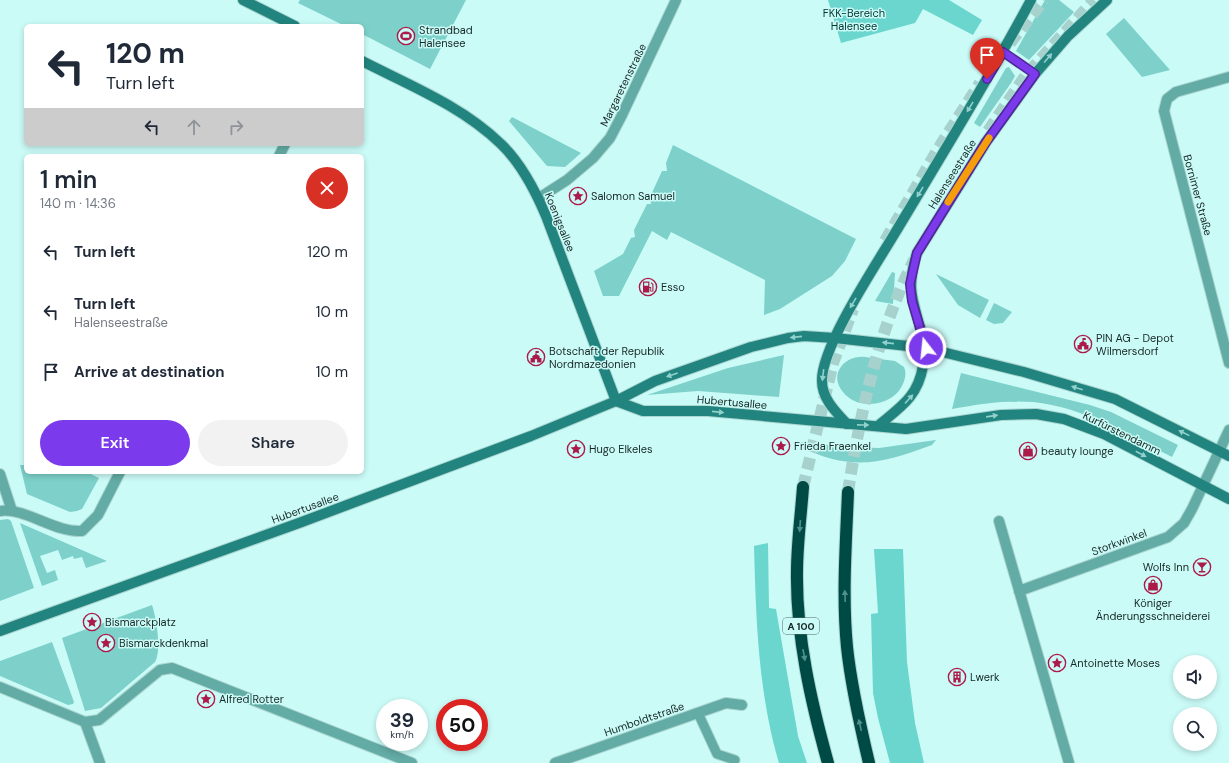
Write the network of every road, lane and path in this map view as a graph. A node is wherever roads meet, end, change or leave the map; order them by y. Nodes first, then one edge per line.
1 (243, 0) edge
2 (676, 0) edge
3 (1031, 0) edge
4 (1107, 0) edge
5 (291, 24) edge
6 (1003, 52) junction
7 (364, 62) edge
8 (1035, 74) junction
9 (1229, 78) edge
10 (538, 198) junction
11 (1225, 330) edge
12 (835, 338) junction
13 (926, 348) junction
14 (1229, 363) edge
15 (616, 401) junction
16 (847, 424) junction
17 (879, 425) junction
18 (1229, 430) edge
19 (1219, 451) junction
20 (1229, 456) edge
21 (0, 474) edge
22 (119, 474) edge
23 (1203, 486) junction
24 (803, 487) tunnel mouth
25 (848, 492) tunnel mouth
26 (1229, 499) edge
27 (0, 511) edge
28 (12, 511) junction
29 (999, 521) dead end
30 (1019, 591) junction
31 (0, 631) edge
32 (0, 687) edge
33 (742, 705) dead end
34 (698, 713) junction
35 (85, 722) junction
36 (735, 760) dead end
37 (100, 763) edge
38 (412, 763) edge
39 (555, 763) edge
40 (828, 763) edge
41 (869, 763) edge
42 (1069, 763) edge

1 - 5 main road
2 - 10 street, Margaretenstraße
3 - 6 main road, Halenseestraße
8 -> 4 main road, Halenseestraße
6 - 8 lane
6 -> 12 main road, Halenseestraße
7 - 10 main road, Koenigsallee
8 - 13 main road, Halenseestraße
9 - 11 street, Bornimer Straße
10 - 15 main road, Koenigsallee
11 - 14 street, Bornimer Straße
13 -> 12 main road
12 -> 15 main road, Hubertusallee
12 -> 16 main road
17 -> 13 main road
19 -> 13 main road
15 -> 16 main road, Hubertusallee
15 - 31 main road, Hubertusallee
16 -> 17 main road
17 -> 23 main road, Kurfürstendamm
18 - 19 street
19 - 20 main road
19 - 23 street
21 - 28 street
22 - 28 street
23 - 26 main road, Kurfürstendamm
23 - 30 street, Storkwinkel
24 -> 40 highway, A 100
41 -> 25 highway
27 - 28 street
29 - 30 street
30 - 42 street
32 - 35 street
33 - 34 street, Humboldtstraße
34 - 36 lane
34 - 39 street, Humboldtstraße
35 - 37 street
35 - 38 street

